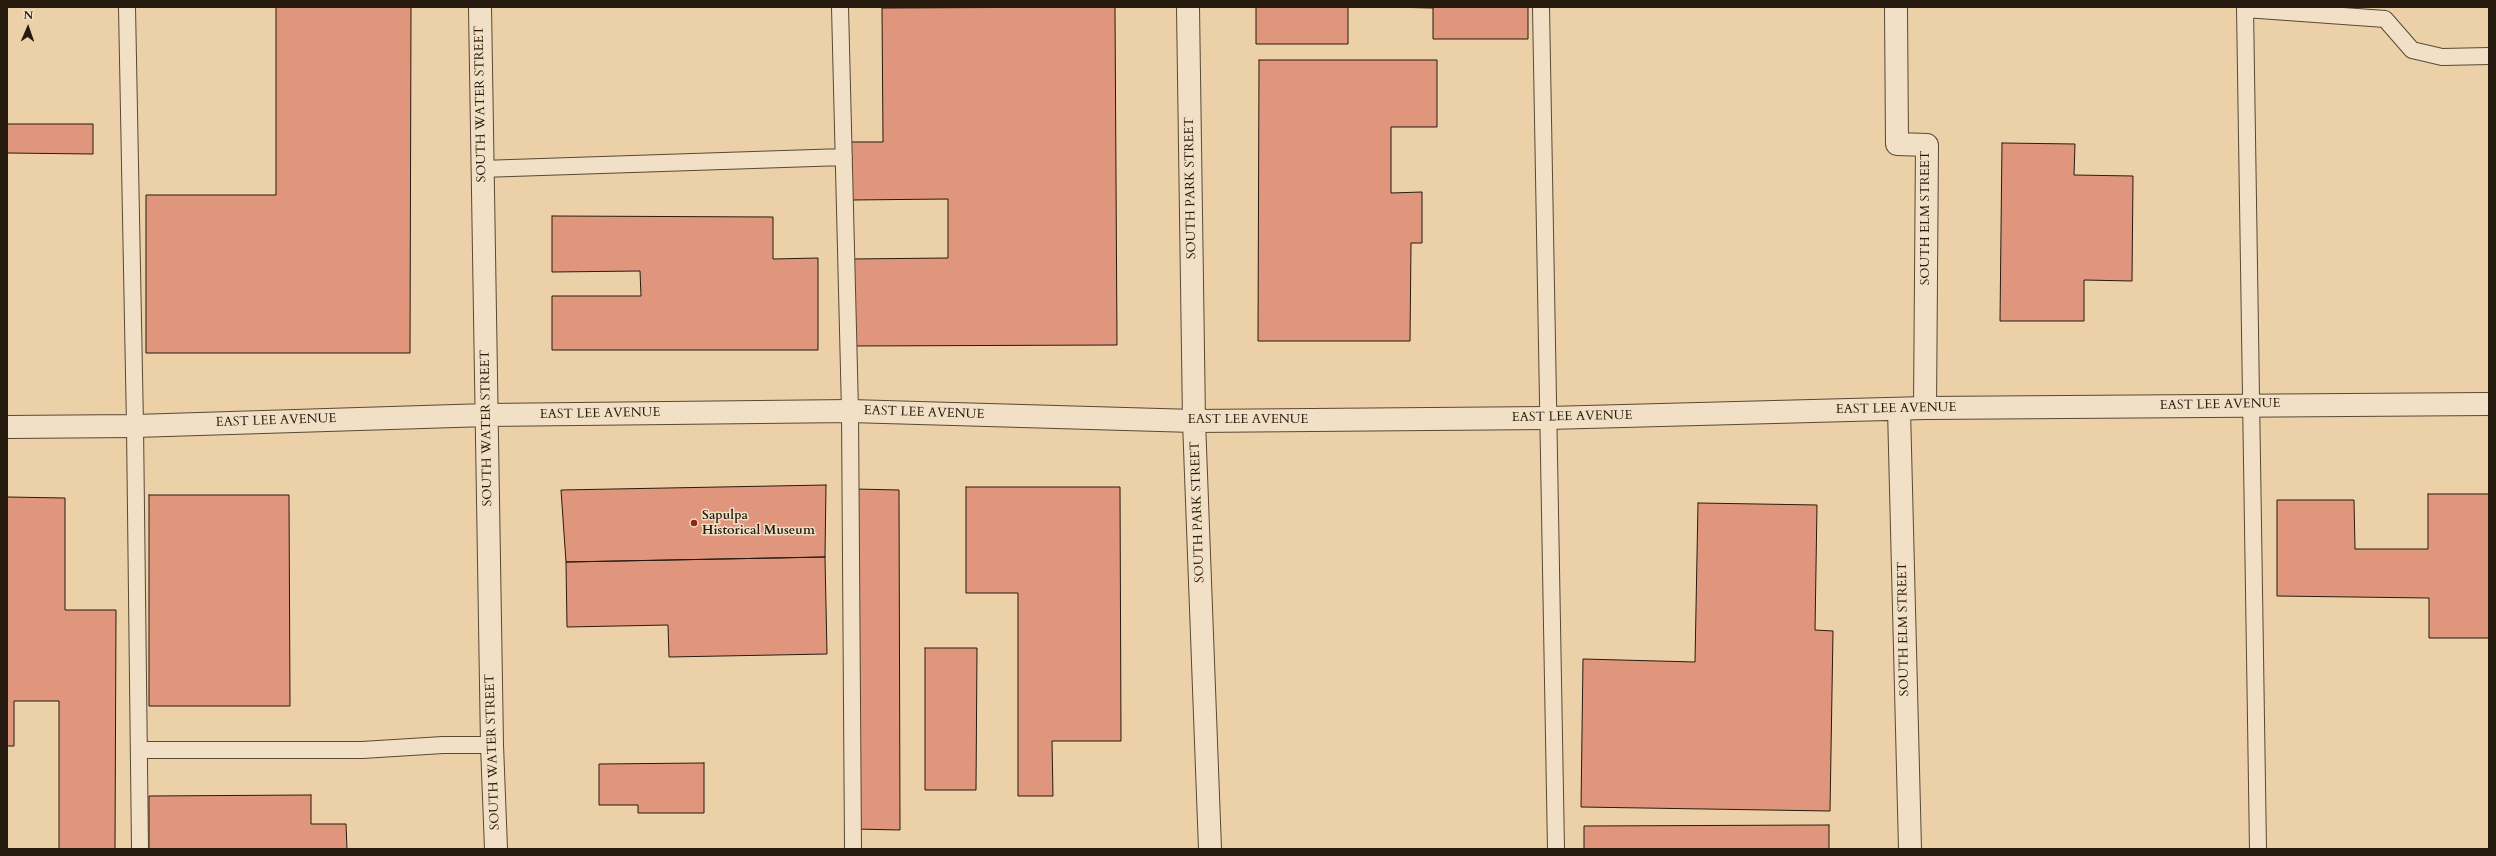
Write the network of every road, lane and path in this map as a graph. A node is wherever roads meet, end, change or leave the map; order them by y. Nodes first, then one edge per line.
1 (127, 7) edge
2 (480, 7) edge
3 (840, 7) edge
4 (1188, 7) edge
5 (1541, 7) edge
6 (1896, 7) edge
7 (2245, 8) edge
8 (2489, 56) edge
9 (844, 157) junction
10 (481, 169) junction
11 (2251, 404) junction
12 (2489, 404) edge
13 (1925, 408) junction
14 (1899, 409) junction
15 (850, 411) junction
16 (487, 415) junction
17 (1548, 418) junction
18 (1194, 421) junction
19 (135, 426) junction
20 (7, 427) edge
21 (492, 745) junction
22 (139, 750) junction
23 (140, 849) edge
24 (496, 849) edge
25 (853, 849) edge
26 (1210, 849) edge
27 (1556, 849) edge
28 (1910, 849) edge
29 (2258, 849) edge

1 - 19 lane
2 - 10 street, SOUTH WATER STREET
3 - 9 lane
4 - 18 street, SOUTH PARK STREET
5 - 17 lane
6 - 13 street, SOUTH ELM STREET
7 - 8 lane
7 - 11 lane
9 - 10 lane
9 - 15 lane
10 - 16 street, SOUTH WATER STREET
11 - 12 street, EAST LEE AVENUE
11 - 13 street, EAST LEE AVENUE
11 - 29 lane
13 - 14 street, EAST LEE AVENUE
14 - 17 street, EAST LEE AVENUE
14 - 28 street, SOUTH ELM STREET
15 - 16 street, EAST LEE AVENUE
15 - 18 street, EAST LEE AVENUE
15 - 25 lane
16 - 19 street, EAST LEE AVENUE
16 - 21 street, SOUTH WATER STREET
17 - 18 street, EAST LEE AVENUE
17 - 27 lane
18 - 26 street, SOUTH PARK STREET
19 - 20 street, EAST LEE AVENUE
19 - 22 lane
21 - 22 lane
21 - 24 street, SOUTH WATER STREET
22 - 23 lane

